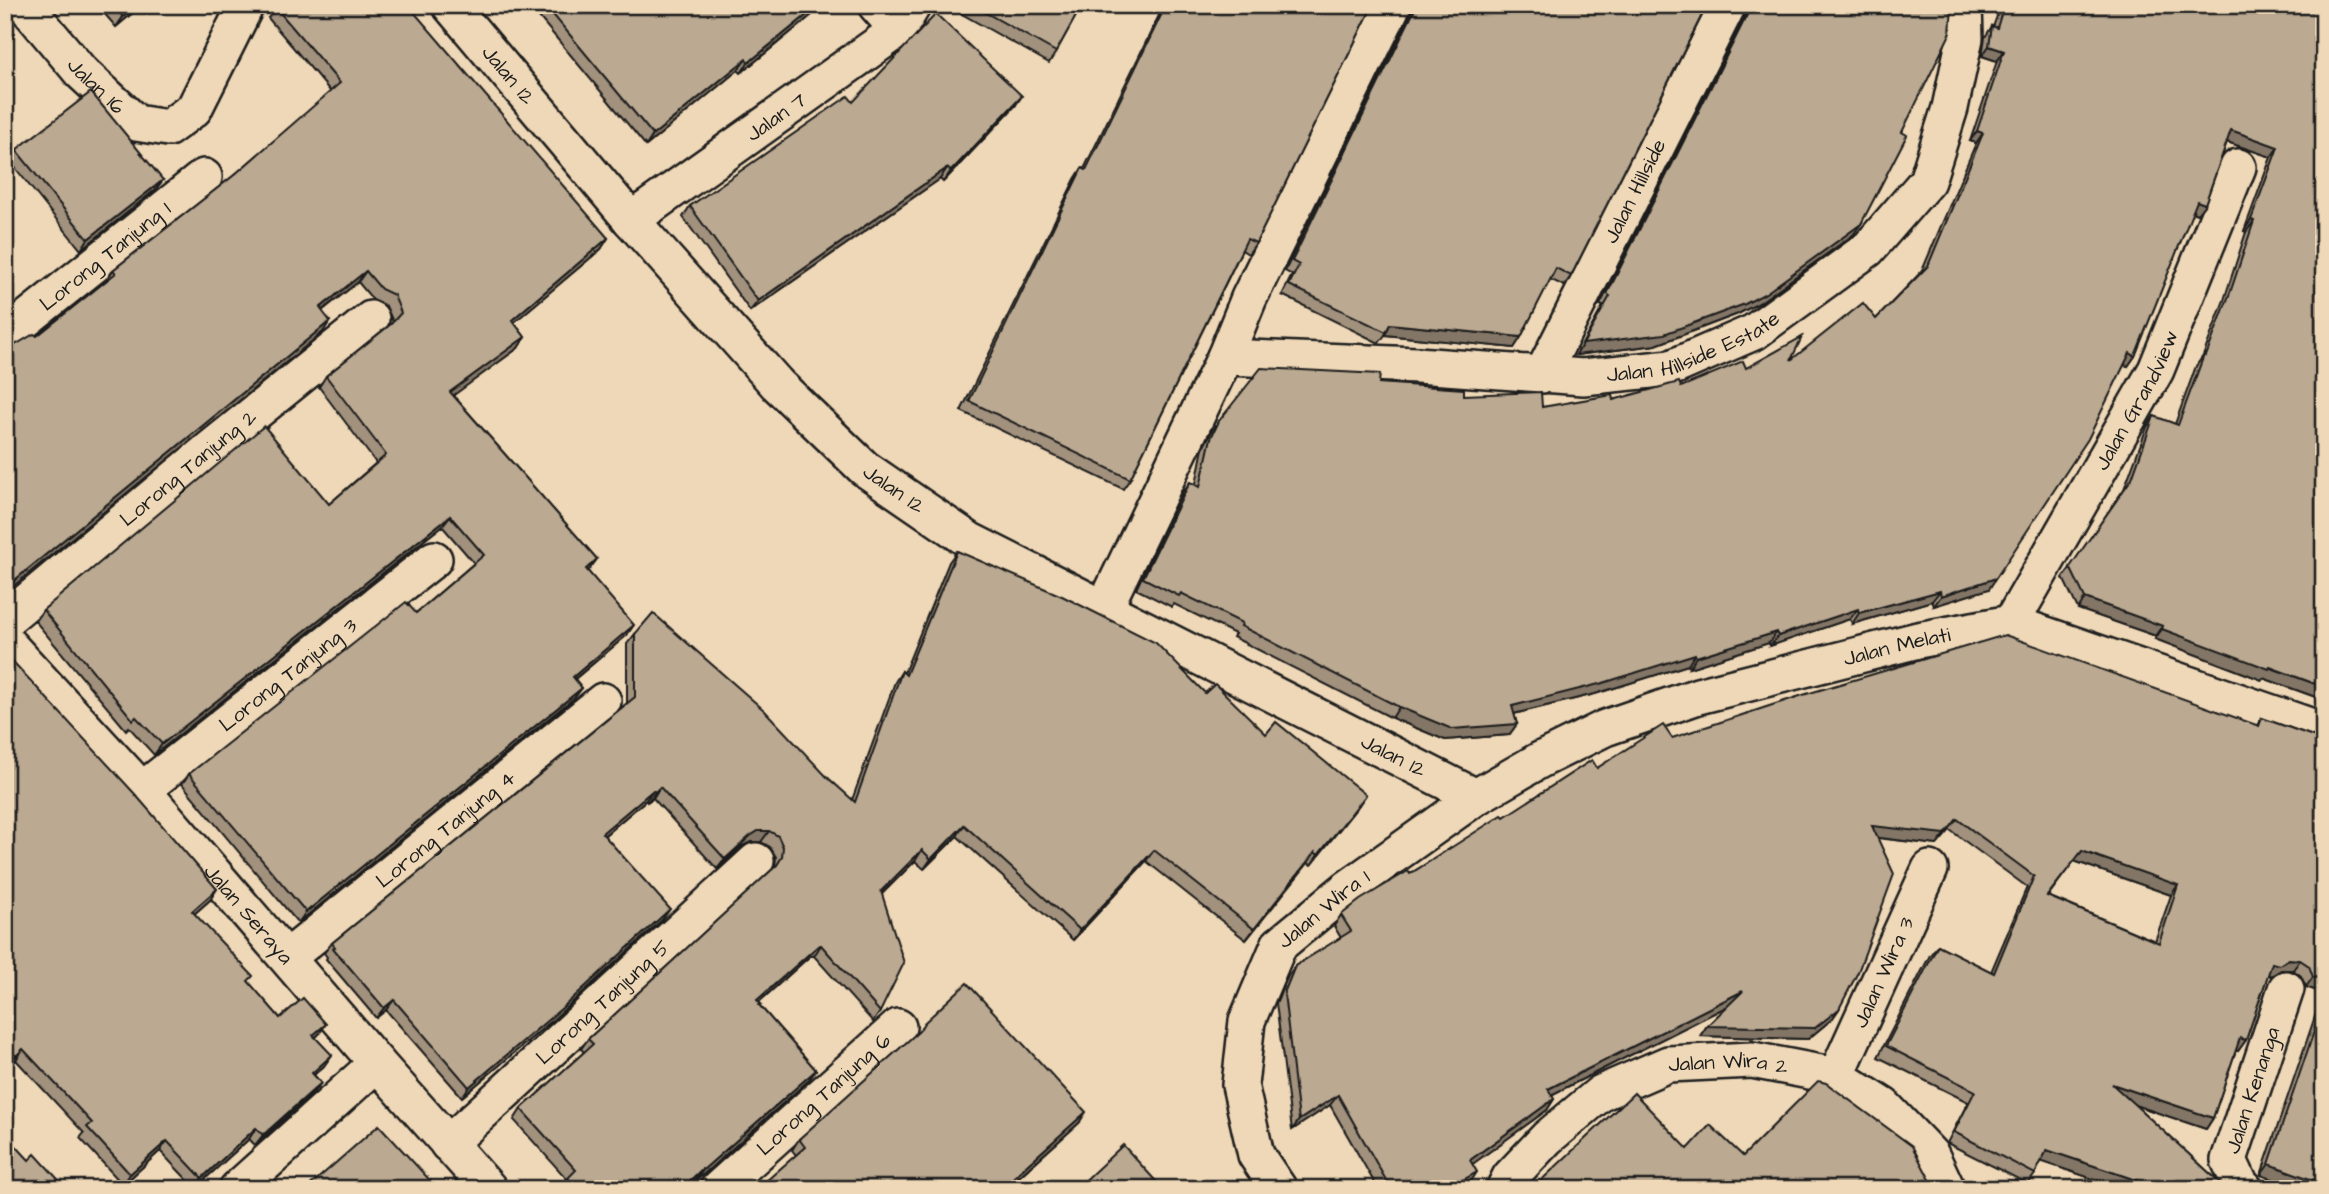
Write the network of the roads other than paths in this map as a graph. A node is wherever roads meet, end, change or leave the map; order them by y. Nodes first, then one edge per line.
1 (25, 5) edge
2 (246, 5) edge
3 (450, 5) edge
4 (1393, 5) edge
5 (1728, 5) edge
6 (1964, 5) edge
7 (896, 14) edge
8 (2238, 167) dead end
9 (204, 177) dead end
10 (631, 220) junction
11 (371, 319) dead end
12 (5, 336) edge
13 (1225, 357) junction
14 (1542, 375) junction
15 (434, 559) dead end
16 (1105, 607) junction
17 (5, 620) edge
18 (2011, 623) junction
19 (5, 641) edge
20 (603, 701) dead end
21 (2324, 731) edge
22 (142, 790) junction
23 (1476, 797) junction
24 (756, 861) dead end
25 (1930, 869) dead end
26 (288, 957) junction
27 (2286, 989) dead end
28 (898, 1027) dead end
29 (377, 1063) junction
30 (1836, 1076) junction
31 (448, 1144) junction
32 (237, 1189) edge
33 (489, 1189) edge
34 (718, 1189) edge
35 (1279, 1189) edge
36 (1504, 1189) edge
37 (1947, 1189) edge
38 (2245, 1189) edge

1 - 2 street, Jalan 16
3 - 10 street, Jalan 12
4 - 13 street
5 - 14 street, Jalan Hillside
6 - 14 street, Jalan Hillside Estate
7 - 10 street, Jalan 7
8 - 18 street, Jalan Grandview
9 - 12 street, Lorong Tanjung 1
10 - 16 street, Jalan 12
11 - 17 street, Lorong Tanjung 2
13 - 14 street, Jalan Hillside Estate
13 - 16 street
15 - 22 street, Lorong Tanjung 3
16 - 23 street, Jalan 12
18 - 21 street, Jalan Melati
18 - 23 street, Jalan Melati
19 - 22 street, Jalan Seraya
20 - 26 street, Lorong Tanjung 4
22 - 26 street, Jalan Seraya
23 - 35 street, Jalan Wira 1
24 - 31 street, Lorong Tanjung 5
25 - 30 street, Jalan Wira 3
26 - 29 street, Jalan Seraya
27 - 38 street, Jalan Kenanga
28 - 34 street, Lorong Tanjung 6
29 - 31 street, Jalan Seraya
29 - 32 street
30 - 36 street, Jalan Wira 2
30 - 37 street, Jalan Wira 2
31 - 33 street, Jalan Seraya

